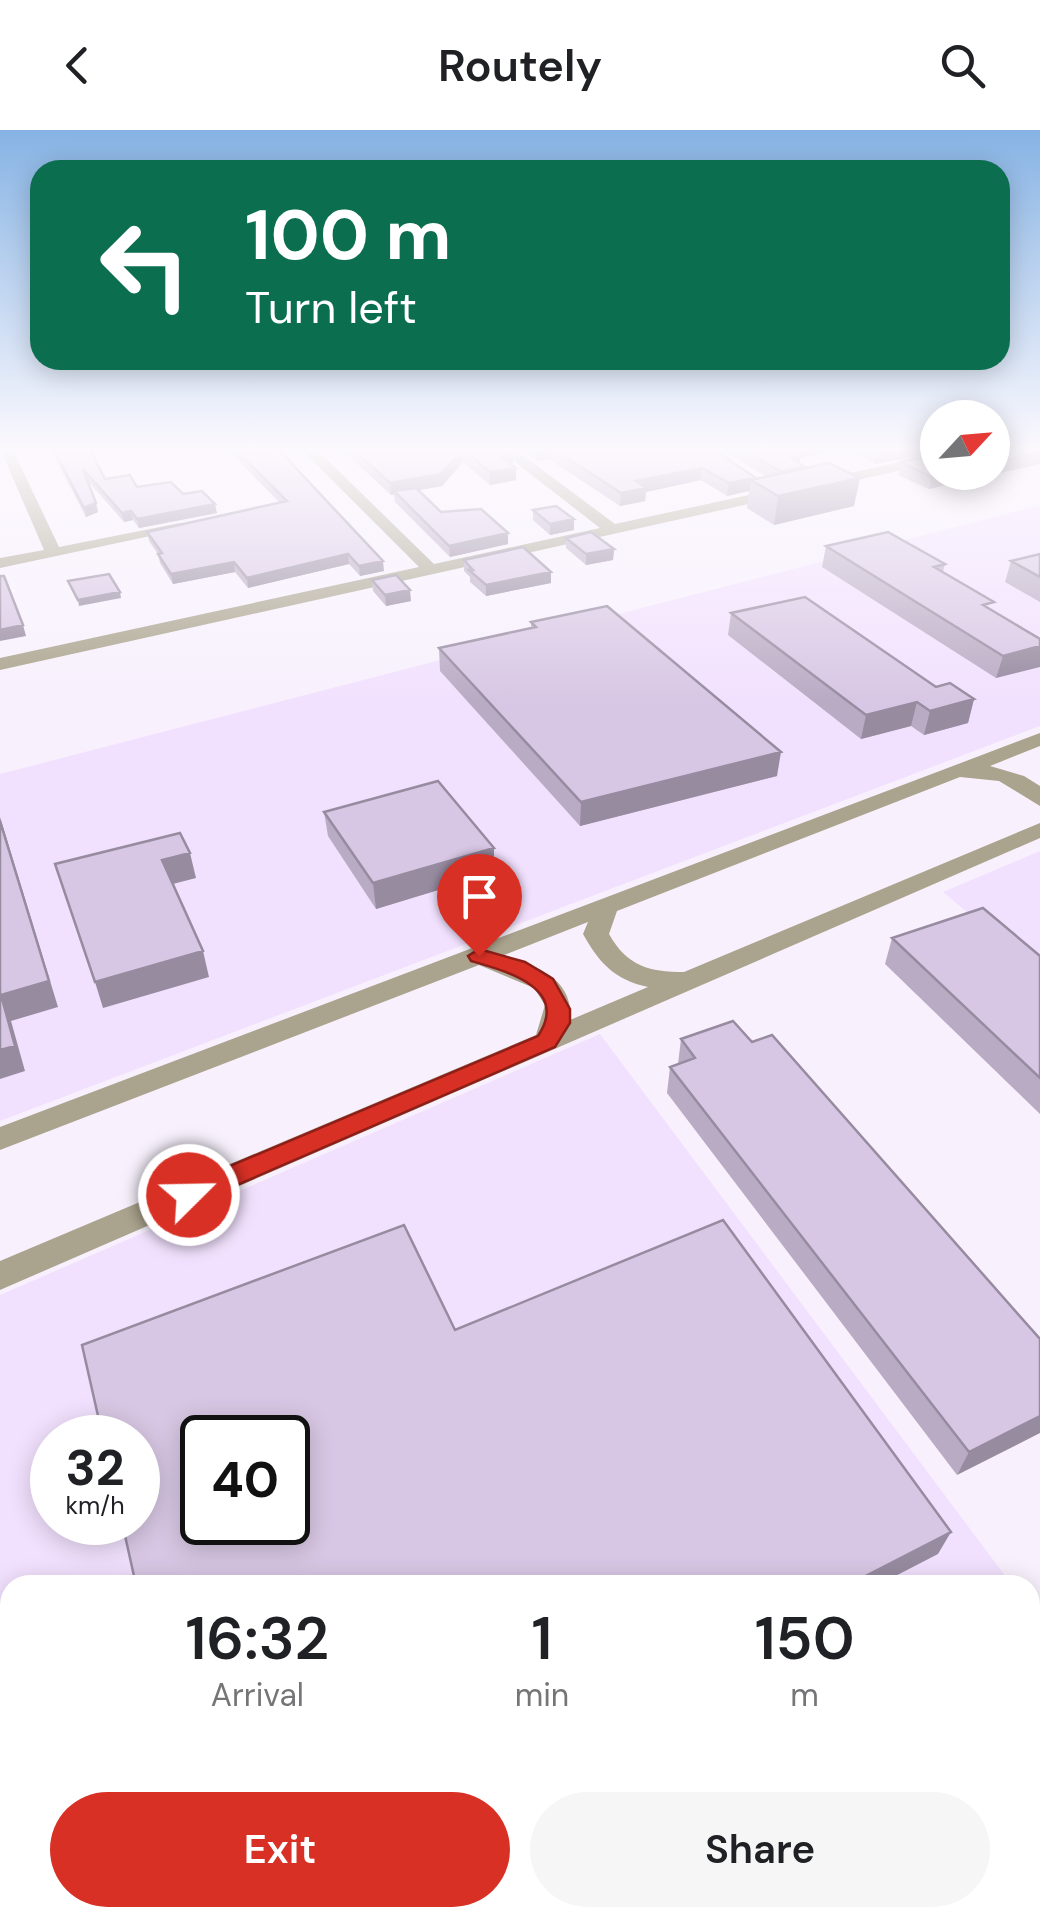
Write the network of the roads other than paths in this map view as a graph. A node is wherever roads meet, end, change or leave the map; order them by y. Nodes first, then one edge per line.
1 (44, 532) edge
2 (158, 532) edge
3 (392, 532) edge
4 (592, 532) edge
5 (53, 552) junction
6 (0, 562) edge
7 (428, 567) junction
8 (0, 664) edge
9 (1040, 739) edge
10 (947, 774) junction
11 (1040, 800) edge
12 (1040, 830) edge
13 (606, 906) junction
14 (479, 956) junction
15 (694, 981) junction
16 (546, 1042) junction
17 (0, 1140) edge
18 (49, 1255) junction
19 (0, 1266) edge
20 (0, 1276) edge

1 - 5 street
2 - 5 street
3 - 7 street
4 - 7 street
5 - 6 street
7 - 8 street
9 - 10 street
10 - 11 street
10 - 13 street
12 - 15 street
13 - 14 street
13 - 15 street
14 - 16 street
14 - 17 street
15 - 16 street
16 - 18 street
18 - 19 street
18 - 20 street

